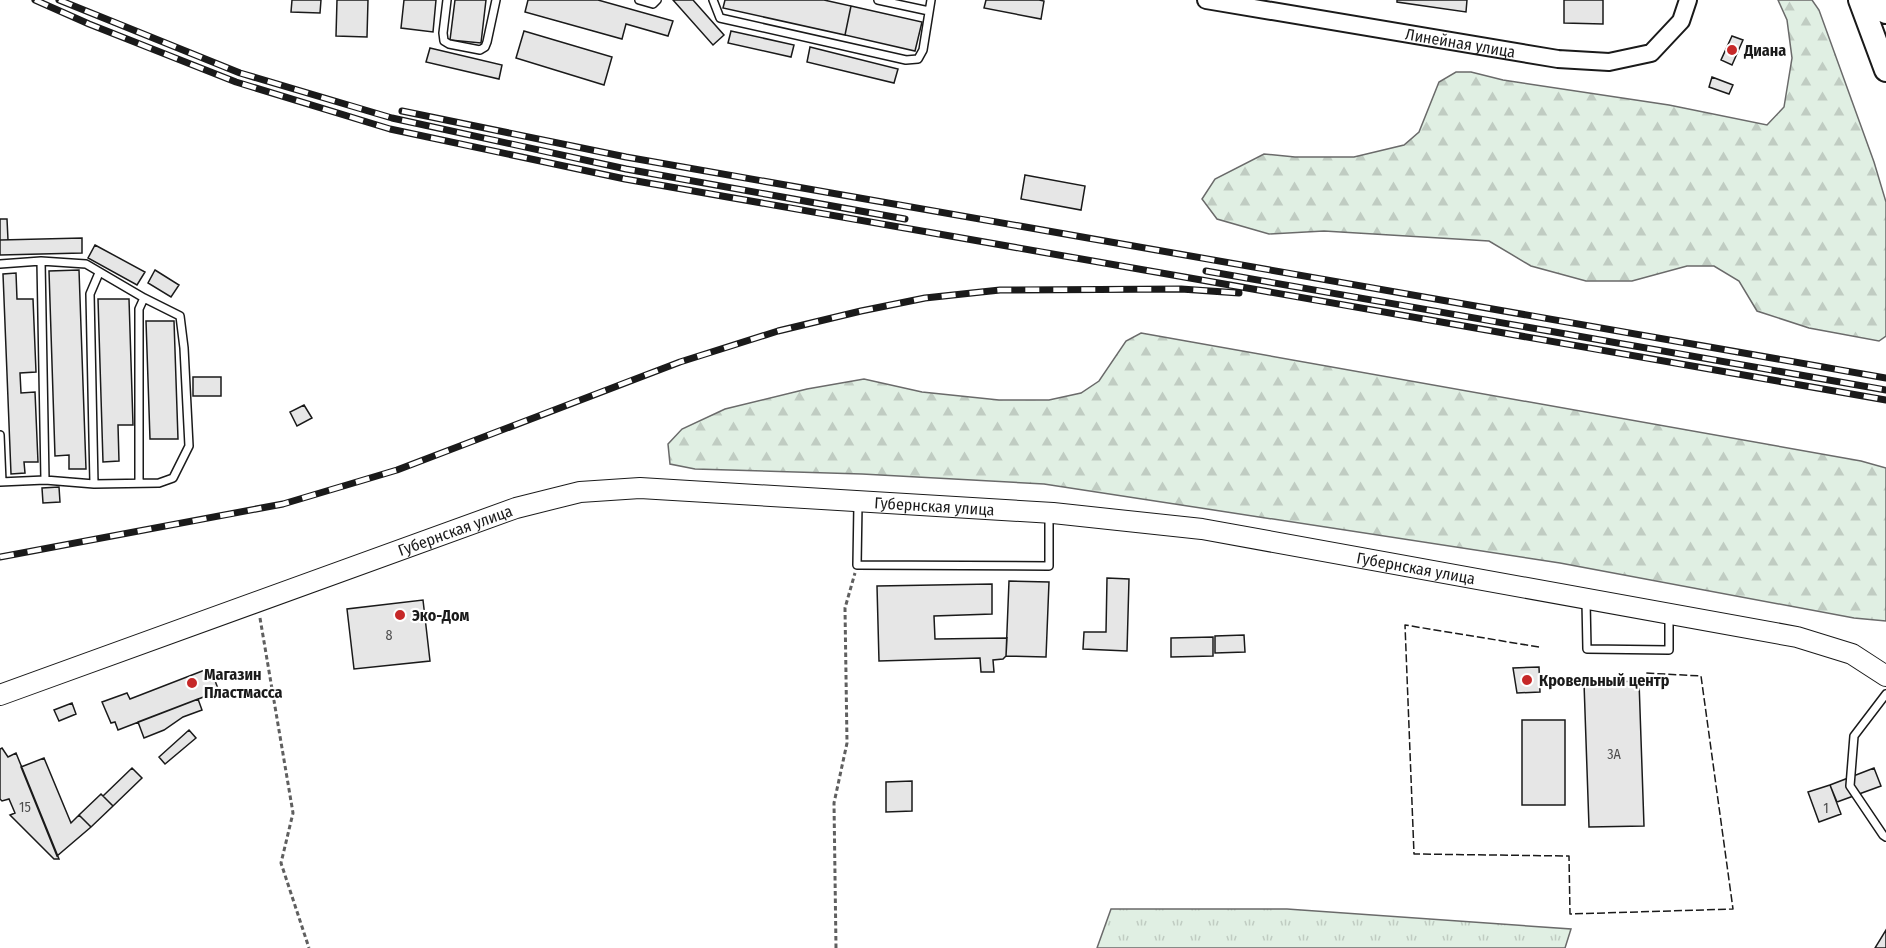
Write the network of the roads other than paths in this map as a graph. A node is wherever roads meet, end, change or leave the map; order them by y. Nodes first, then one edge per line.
1 (447, 0) edge
2 (496, 0) edge
3 (639, 0) edge
4 (657, 0) edge
5 (713, 0) edge
6 (878, 0) edge
7 (930, 0) edge
8 (1206, 0) edge
9 (1688, 0) edge
10 (1860, 0) edge
11 (1882, 0) edge
12 (929, 11) junction
13 (1886, 12) edge
14 (1886, 70) edge
15 (41, 261) junction
16 (0, 264) edge
17 (99, 273) junction
18 (144, 298) junction
19 (0, 435) edge
20 (45, 480) junction
21 (1, 482) edge
22 (139, 482) junction
23 (94, 484) junction
24 (858, 501) junction
25 (1049, 513) junction
26 (1586, 599) junction
27 (1669, 614) junction
28 (1886, 676) edge
29 (1886, 694) edge
30 (0, 695) edge
31 (1886, 837) edge

1 - 2 lane
3 - 4 lane
5 - 12 lane
6 - 12 lane
7 - 12 lane
8 - 9 street, Линейная улица
10 - 14 highway
11 - 13 highway
15 - 16 lane
15 - 17 lane
15 - 20 lane
17 - 18 lane
17 - 23 lane
18 - 22 lane
18 - 22 lane
19 - 21 lane
20 - 21 lane
20 - 23 lane
22 - 23 lane
24 - 25 main road, Губернская улица
24 - 25 lane
24 - 30 main road, Губернская улица
25 - 26 main road, Губернская улица
26 - 27 main road, Губернская улица
26 - 27 lane
27 - 28 main road, Губернская улица
29 - 31 lane

